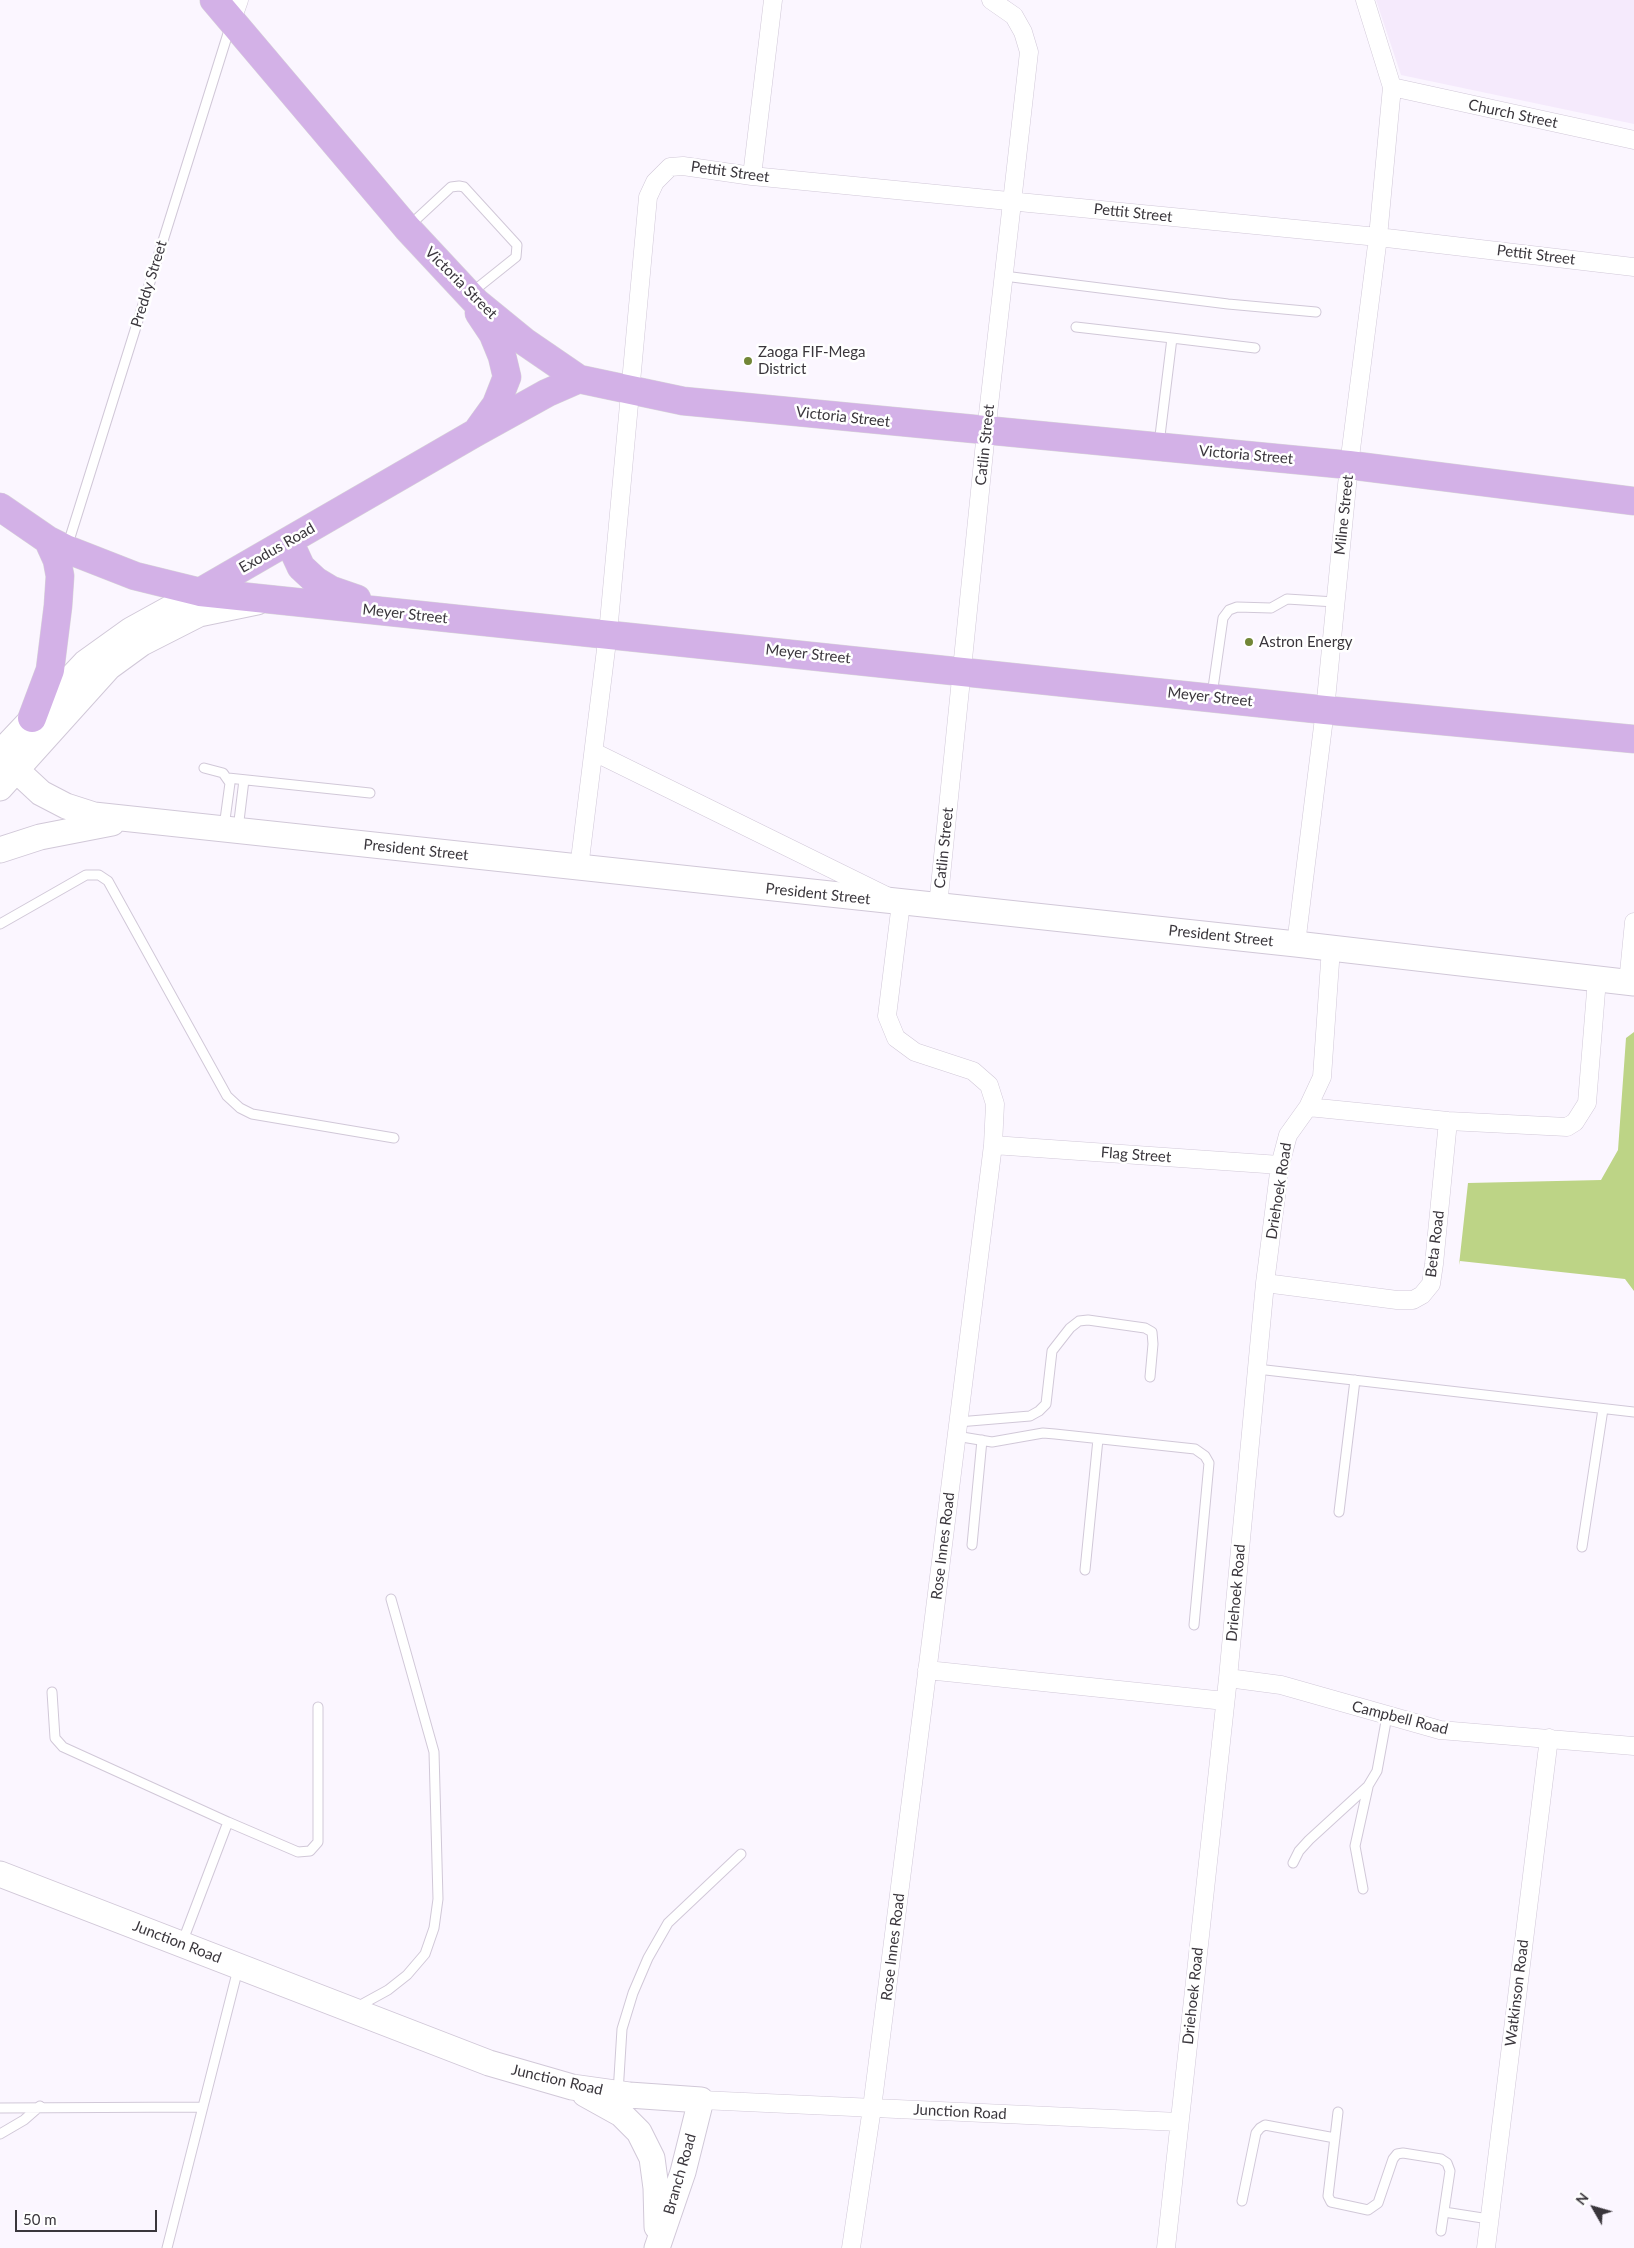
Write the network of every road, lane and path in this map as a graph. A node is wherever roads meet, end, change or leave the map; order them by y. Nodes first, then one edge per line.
1 (214, 0) edge
2 (772, 0) edge
3 (991, 0) edge
4 (1365, 0) edge
5 (236, 10) edge
6 (1392, 88) junction
7 (1634, 140) edge
8 (752, 176) junction
9 (1012, 202) junction
10 (407, 228) junction
11 (1378, 237) junction
12 (1634, 267) edge
13 (1004, 276) junction
14 (472, 299) junction
15 (1316, 312) dead end
16 (1076, 327) dead end
17 (1172, 338) junction
18 (1254, 348) dead end
19 (579, 378) junction
20 (630, 390) junction
21 (986, 432) junction
22 (475, 433) junction
23 (1158, 447) junction
24 (1349, 465) junction
25 (1634, 501) edge
26 (4, 513) edge
27 (289, 541) junction
28 (57, 544) junction
29 (200, 592) junction
30 (270, 599) junction
31 (1335, 602) junction
32 (394, 613) junction
33 (608, 633) junction
34 (962, 671) junction
35 (1212, 698) junction
36 (1325, 710) junction
37 (32, 718) junction
38 (1634, 739) edge
39 (594, 752) junction
40 (5, 759) edge
41 (204, 768) dead end
42 (228, 778) junction
43 (244, 780) junction
44 (0, 788) edge
45 (370, 793) dead end
46 (129, 820) junction
47 (231, 831) junction
48 (0, 850) edge
49 (579, 868) junction
50 (901, 903) junction
51 (938, 906) junction
52 (1634, 922) edge
53 (0, 924) edge
54 (1296, 944) junction
55 (1331, 948) junction
56 (1597, 979) junction
57 (1631, 983) edge
58 (1308, 1107) junction
59 (1448, 1121) junction
60 (394, 1138) dead end
61 (993, 1145) junction
62 (1280, 1164) junction
63 (1265, 1283) junction
64 (1257, 1369) junction
65 (1150, 1377) dead end
66 (1354, 1380) junction
67 (1604, 1409) junction
68 (1634, 1412) edge
69 (957, 1429) junction
70 (1098, 1439) junction
71 (982, 1440) junction
72 (1338, 1512) dead end
73 (972, 1545) dead end
74 (1582, 1547) dead end
75 (1085, 1570) dead end
76 (391, 1599) dead end
77 (1194, 1624) dead end
78 (927, 1670) junction
79 (1228, 1678) junction
80 (52, 1692) dead end
81 (1225, 1701) junction
82 (318, 1707) dead end
83 (1386, 1716) junction
84 (1549, 1738) junction
85 (1634, 1746) edge
86 (1368, 1786) junction
87 (228, 1822) junction
88 (742, 1854) dead end
89 (1293, 1863) dead end
90 (0, 1874) edge
91 (1363, 1889) dead end
92 (182, 1944) junction
93 (239, 1966) junction
94 (352, 2010) junction
95 (572, 2087) junction
96 (618, 2093) junction
97 (700, 2100) junction
98 (40, 2106) junction
99 (203, 2107) junction
100 (0, 2108) edge
101 (872, 2108) junction
102 (1338, 2112) dead end
103 (1179, 2122) junction
104 (0, 2134) edge
105 (1335, 2138) junction
106 (1242, 2201) dead end
107 (1444, 2212) junction
108 (1489, 2219) junction
109 (1441, 2231) dead end
110 (657, 2246) edge
111 (167, 2248) edge
112 (851, 2248) edge
113 (1166, 2248) edge
114 (1486, 2248) edge

1 - 5 main road, Victoria Street
2 - 8 street
3 - 9 street, Catlin Street
4 - 6 street
5 - 10 main road, Victoria Street
5 - 28 lane, Preddy Street
6 - 7 street, Church Street
6 - 11 street, Milne Street
8 - 9 street, Pettit Street
8 - 20 street, Pettit Street
9 - 11 street, Pettit Street
9 - 13 street, Catlin Street
10 - 14 main road, Victoria Street
10 - 14 lane
11 - 12 street, Pettit Street
11 - 24 street, Milne Street
13 - 15 lane
13 - 21 street, Catlin Street
14 - 19 main road, Victoria Street
14 - 22 main road
16 - 17 lane
17 - 18 lane
17 - 23 lane
19 - 20 main road, Victoria Street
19 - 22 main road, Exodus Road
20 - 21 main road, Victoria Street
20 - 33 street
21 - 23 main road, Victoria Street
21 - 34 street, Catlin Street
22 - 27 main road, Exodus Road
23 - 24 main road, Victoria Street
24 - 25 main road, Victoria Street
24 - 31 street, Milne Street
26 - 28 main road, Meyer Street
27 - 29 main road, Exodus Road
27 - 32 main road
28 - 29 main road, Meyer Street
28 - 37 main road
29 - 30 main road, Meyer Street
29 - 37 street, Exodus Road
30 - 32 main road, Meyer Street
30 - 40 street, Exodus Road
31 - 35 lane
31 - 36 street, Milne Street
32 - 33 main road, Meyer Street
33 - 34 main road, Meyer Street
33 - 39 street
34 - 35 main road, Meyer Street
34 - 51 street, Catlin Street
35 - 36 main road, Meyer Street
36 - 38 main road, Meyer Street
36 - 54 street, Milne Street
37 - 40 street, Exodus Road
39 - 49 street
39 - 50 street
40 - 44 street, Exodus Road
40 - 46 street, President Street
41 - 42 lane
42 - 43 lane
42 - 47 lane
43 - 45 lane
43 - 47 lane
46 - 47 street, President Street
46 - 48 street
47 - 49 street, President Street
49 - 50 street, President Street
50 - 51 street, President Street
50 - 61 street, Rose Innes Road
51 - 54 street, President Street
52 - 57 street
53 - 60 lane
54 - 55 street, President Street
55 - 56 street, President Street
55 - 58 street, Driehoek Road
56 - 57 street, President Street
56 - 59 street
58 - 59 street
58 - 62 street, Driehoek Road
59 - 63 street, Beta Road
61 - 62 street, Flag Street
61 - 69 street, Rose Innes Road
62 - 63 street, Driehoek Road
63 - 64 street, Driehoek Road
64 - 66 lane
64 - 79 street, Driehoek Road
65 - 69 lane
66 - 67 lane
66 - 72 lane
67 - 68 lane
67 - 74 lane
69 - 71 lane
69 - 78 street, Rose Innes Road
70 - 71 lane
70 - 75 lane
70 - 77 lane
71 - 73 lane
76 - 94 lane
78 - 81 street
78 - 101 street, Rose Innes Road
79 - 81 street, Driehoek Road
79 - 83 street, Campbell Road
80 - 87 lane
81 - 103 street, Driehoek Road
82 - 87 lane
83 - 84 street, Campbell Road
83 - 86 lane
84 - 85 street, Campbell Road
84 - 108 street, Watkinson Road
86 - 89 lane
86 - 91 lane
87 - 92 lane
88 - 96 lane
90 - 92 street, Junction Road
92 - 93 street, Junction Road
93 - 94 street, Junction Road
93 - 99 lane
94 - 95 street, Junction Road
95 - 96 street, Junction Road
95 - 110 street
96 - 97 street, Junction Road
97 - 101 street, Junction Road
97 - 110 street, Branch Road
98 - 99 lane
98 - 100 lane
98 - 104 lane
99 - 111 lane
101 - 103 street, Junction Road
101 - 112 street, Rose Innes Road
102 - 105 lane
103 - 113 street, Driehoek Road
105 - 106 lane
105 - 107 lane
107 - 108 lane
107 - 109 lane
108 - 114 street, Watkinson Road

